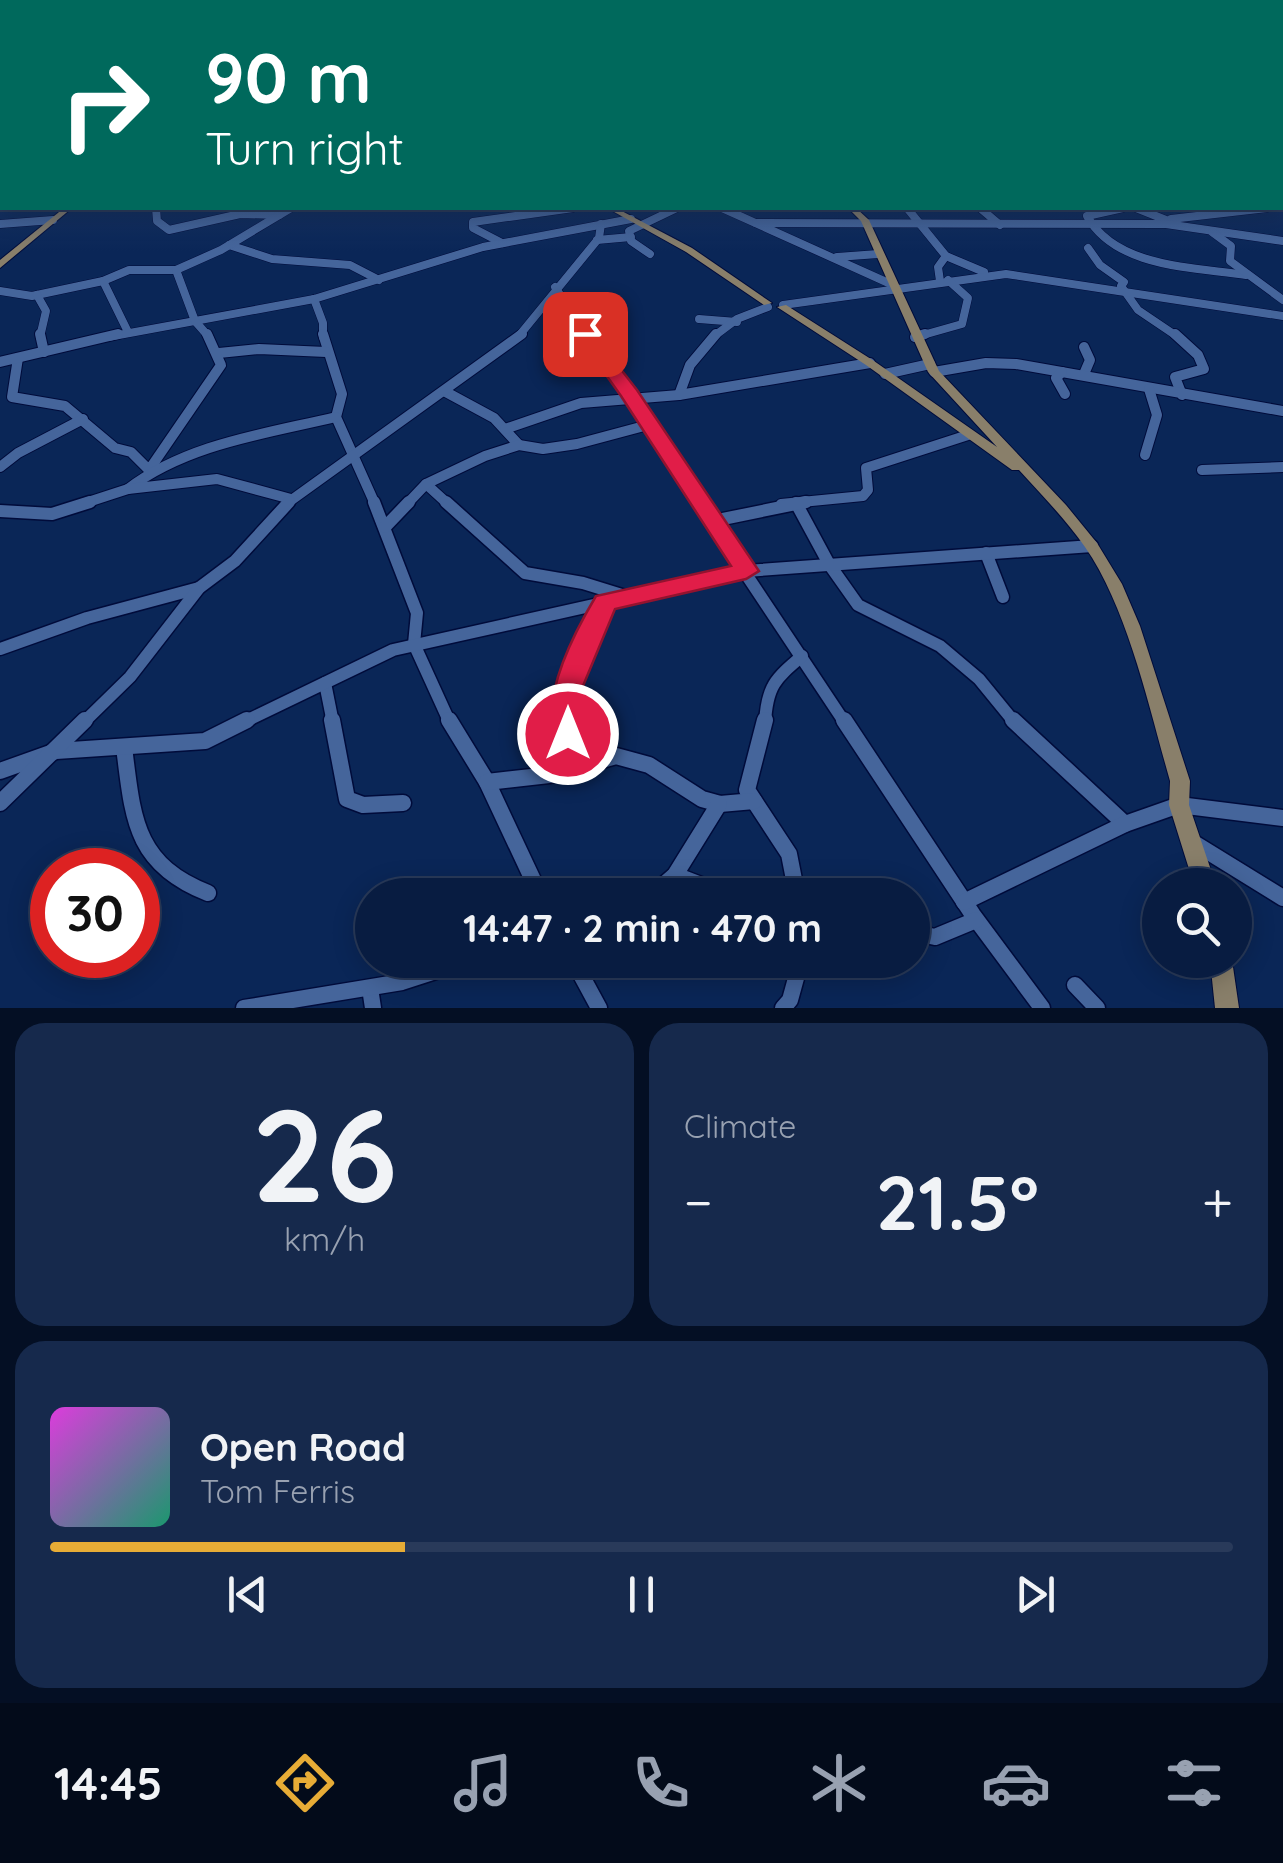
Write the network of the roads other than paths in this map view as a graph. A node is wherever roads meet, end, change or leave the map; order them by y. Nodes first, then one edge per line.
1 (66, 210) edge
2 (156, 210) edge
3 (287, 210) edge
4 (559, 210) edge
5 (614, 210) edge
6 (671, 210) edge
7 (727, 210) edge
8 (854, 210) edge
9 (908, 210) edge
10 (982, 210) edge
11 (1113, 210) edge
12 (1140, 210) edge
13 (1252, 210) edge
14 (278, 215) junction
15 (53, 220) junction
16 (864, 220) junction
17 (635, 221) junction
18 (917, 222) junction
19 (1166, 222) junction
20 (756, 223) junction
21 (0, 224) edge
22 (601, 224) junction
23 (1000, 225) junction
24 (1090, 226) junction
25 (1206, 228) junction
26 (631, 237) junction
27 (597, 240) junction
28 (1283, 241) edge
29 (502, 243) junction
30 (229, 245) junction
31 (1131, 250) junction
32 (650, 254) dead end
33 (878, 254) junction
34 (946, 256) junction
35 (833, 258) junction
36 (0, 265) edge
37 (176, 270) junction
38 (988, 273) junction
39 (1246, 276) junction
40 (379, 280) junction
41 (944, 280) junction
42 (103, 281) junction
43 (555, 287) junction
44 (894, 288) junction
45 (1122, 288) junction
46 (0, 291) edge
47 (37, 295) junction
48 (314, 299) junction
49 (1283, 300) edge
50 (775, 305) junction
51 (1283, 316) edge
52 (700, 320) dead end
53 (195, 321) junction
54 (737, 322) junction
55 (128, 332) junction
56 (916, 337) junction
57 (1084, 348) dead end
58 (44, 352) junction
59 (326, 352) junction
60 (219, 353) junction
61 (18, 358) junction
62 (0, 362) edge
63 (870, 363) junction
64 (932, 368) junction
65 (1062, 372) junction
66 (885, 374) junction
67 (1084, 374) junction
68 (1149, 389) junction
69 (444, 391) junction
70 (1065, 394) dead end
71 (679, 395) junction
72 (1182, 396) junction
73 (633, 400) junction
74 (1283, 411) edge
75 (336, 417) junction
76 (82, 419) junction
77 (648, 424) junction
78 (505, 429) junction
79 (968, 435) junction
80 (519, 444) junction
81 (353, 453) junction
82 (1144, 455) dead end
83 (0, 467) edge
84 (1283, 467) edge
85 (149, 470) junction
86 (1202, 470) dead end
87 (1035, 478) junction
88 (426, 484) junction
89 (128, 489) junction
90 (291, 499) junction
91 (796, 502) junction
92 (0, 512) edge
93 (712, 521) junction
94 (385, 527) junction
95 (1092, 546) junction
96 (986, 553) junction
97 (829, 564) junction
98 (746, 571) junction
99 (200, 588) junction
100 (1002, 597) dead end
101 (629, 598) junction
102 (605, 603) junction
103 (414, 644) junction
104 (0, 649) edge
105 (802, 656) junction
106 (325, 683) junction
107 (124, 747) junction
108 (56, 750) junction
109 (586, 762) junction
110 (0, 771) edge
111 (487, 782) junction
112 (754, 801) junction
113 (404, 802) dead end
114 (0, 803) edge
115 (719, 804) junction
116 (1179, 805) junction
117 (1283, 818) edge
118 (1124, 824) junction
119 (1194, 842) junction
120 (1201, 868) edge
121 (675, 874) junction
122 (532, 878) edge
123 (671, 878) edge
124 (685, 878) edge
125 (794, 878) edge
126 (208, 893) dead end
127 (1283, 898) edge
128 (964, 902) junction
129 (976, 920) junction
130 (930, 937) edge
131 (414, 978) edge
132 (583, 978) edge
133 (796, 978) edge
134 (1224, 978) edge
135 (1075, 986) dead end
136 (372, 998) edge
137 (244, 1008) edge
138 (599, 1008) edge
139 (783, 1008) edge
140 (1042, 1008) edge
141 (1097, 1008) edge
142 (1228, 1008) edge

1 - 15 main road
2 - 14 street
3 - 14 street
4 - 29 street
5 - 17 main road
6 - 17 street
7 - 20 street
8 - 16 main road
9 - 18 street
10 - 23 street
11 - 24 street
12 - 19 street
13 - 19 street
14 - 30 street
15 - 21 street
15 - 36 main road
16 - 18 street
16 - 20 street
16 - 33 main road
17 - 22 street
17 - 26 street
17 - 50 main road
18 - 23 street
18 - 34 street
19 - 24 street
19 - 25 street
20 - 35 street
22 - 27 street
22 - 29 street
23 - 24 street
24 - 31 street
25 - 28 street
25 - 39 street
26 - 27 street
26 - 32 street
27 - 43 street
29 - 40 street
30 - 37 street
30 - 40 street
31 - 39 street
31 - 45 street
33 - 35 street
33 - 44 main road
34 - 38 street
34 - 41 street
35 - 44 street
37 - 42 street
37 - 53 street
38 - 41 street
38 - 45 street
39 - 49 street
40 - 48 street
41 - 44 street
41 - 56 street
42 - 47 street
42 - 55 street
43 - 69 street
43 - 73 street
44 - 50 street
44 - 56 main road
45 - 51 street
45 - 72 street
46 - 47 street
47 - 58 street
48 - 53 street
48 - 59 street
50 - 54 street
50 - 63 main road
52 - 54 street
53 - 55 street
53 - 60 street
54 - 71 street
55 - 58 street
56 - 64 main road
57 - 67 street
58 - 61 street
59 - 60 street
59 - 75 street
60 - 85 street
61 - 62 street
61 - 76 street
63 - 66 main road
63 - 71 street
64 - 65 street
64 - 66 street
64 - 87 main road
65 - 67 street
65 - 70 street
66 - 79 main road
67 - 68 street
68 - 72 street
68 - 82 street
69 - 78 street
69 - 81 street
71 - 73 street
72 - 74 street
73 - 77 street
73 - 78 street
75 - 81 street
75 - 85 street
76 - 83 street
76 - 85 street
77 - 80 street
77 - 93 street
78 - 80 street
79 - 87 main road
79 - 91 street
80 - 88 street
81 - 90 street
81 - 94 street
84 - 86 street
85 - 89 street
87 - 95 main road
88 - 94 street
88 - 101 street
89 - 90 street
89 - 92 street
90 - 99 street
91 - 93 street
91 - 97 street
93 - 98 street
94 - 103 street
95 - 96 street
95 - 116 main road
96 - 97 street
96 - 100 street
97 - 98 street
97 - 118 street
98 - 101 street
98 - 105 street
99 - 104 street
99 - 108 street
101 - 102 street
102 - 103 street
102 - 109 street
103 - 106 street
103 - 111 street
105 - 112 street
105 - 128 street
106 - 107 street
106 - 113 street
107 - 108 street
107 - 126 street
108 - 110 street
108 - 114 street
109 - 111 street
109 - 115 street
111 - 122 street
112 - 115 street
112 - 125 street
115 - 121 street
116 - 117 street
116 - 118 street
116 - 119 main road
118 - 128 street
119 - 120 main road
119 - 127 street
121 - 123 street
121 - 124 street
128 - 129 street
129 - 130 street
129 - 140 street
131 - 136 street
132 - 138 street
133 - 139 street
134 - 142 main road
135 - 141 street
136 - 137 street

